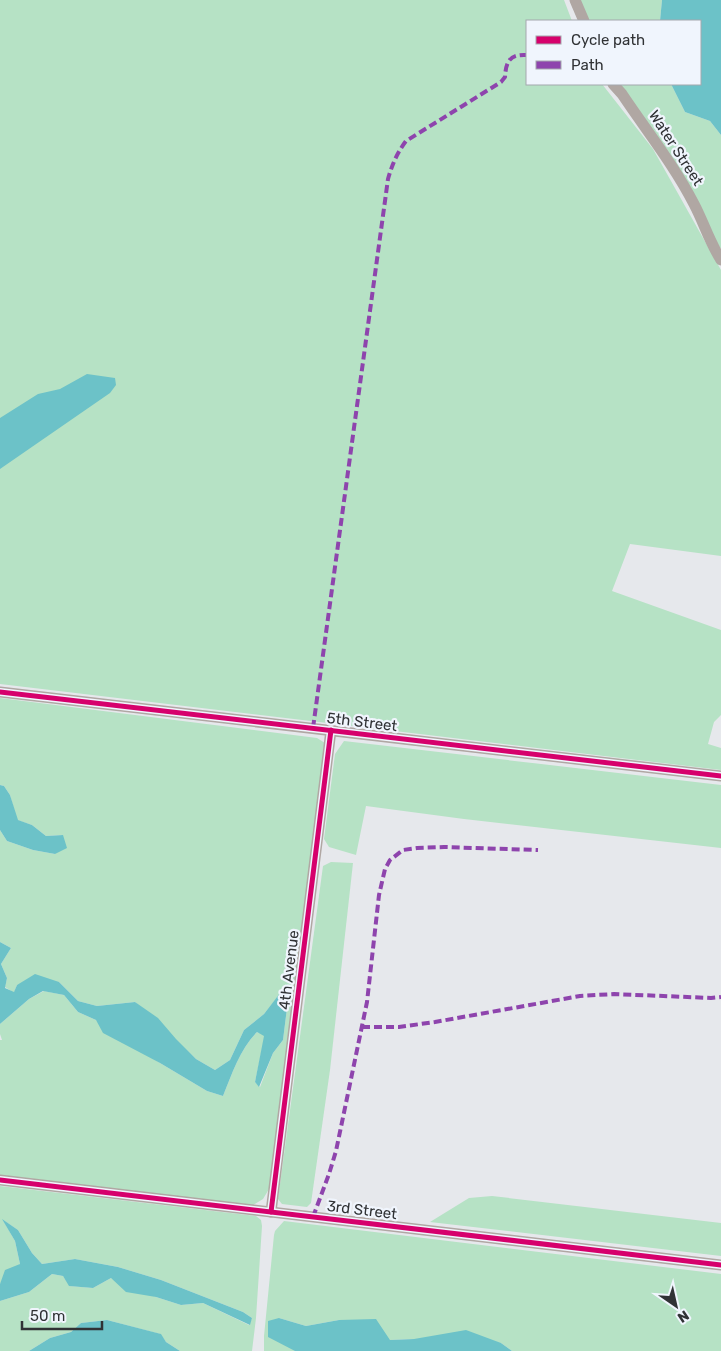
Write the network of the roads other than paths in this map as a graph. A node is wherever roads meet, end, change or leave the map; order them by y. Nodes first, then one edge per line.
1 (575, 0) edge
2 (584, 20) edge
3 (614, 85) edge
4 (721, 260) edge
5 (0, 692) edge
6 (331, 730) junction
7 (721, 776) edge
8 (0, 1180) edge
9 (271, 1212) junction
10 (721, 1265) edge

1 - 2 street
3 - 4 street, Water Street
5 - 6 street, 5th Street
6 - 7 street, 5th Street
6 - 9 street, 4th Avenue
8 - 9 street, 3rd Street
9 - 10 street, 3rd Street

